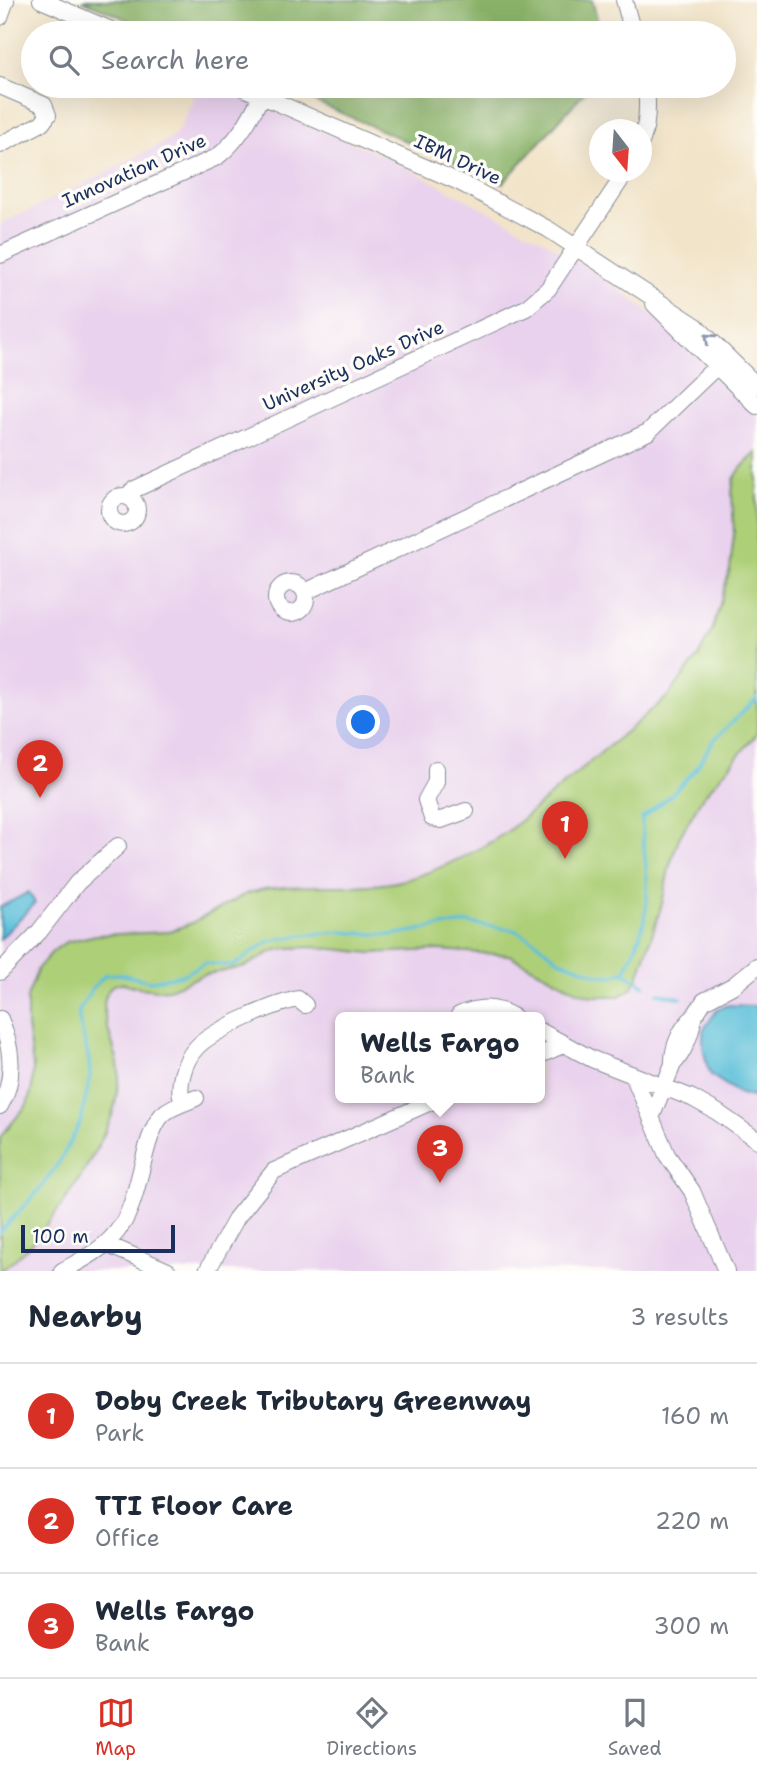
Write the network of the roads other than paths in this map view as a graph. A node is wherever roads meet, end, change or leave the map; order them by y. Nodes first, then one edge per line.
1 (6, 0) edge
2 (41, 0) edge
3 (624, 0) edge
4 (0, 18) edge
5 (90, 21) edge
6 (630, 21) edge
7 (0, 86) edge
8 (21, 95) edge
9 (29, 98) edge
10 (260, 98) edge
11 (266, 98) edge
12 (648, 98) edge
13 (647, 119) edge
14 (0, 145) edge
15 (619, 182) edge
16 (576, 247) junction
17 (0, 255) edge
18 (646, 295) junction
19 (717, 365) junction
20 (757, 386) edge
21 (757, 396) edge
22 (757, 406) edge
23 (127, 497) dead end
24 (305, 592) dead end
25 (436, 769) dead end
26 (466, 811) dead end
27 (118, 846) dead end
28 (757, 966) edge
29 (0, 972) edge
30 (305, 1005) dead end
31 (468, 1012) edge
32 (504, 1012) edge
33 (0, 1019) edge
34 (545, 1034) edge
35 (561, 1043) junction
36 (545, 1053) edge
37 (633, 1075) junction
38 (664, 1086) junction
39 (428, 1103) edge
40 (0, 1106) edge
41 (651, 1118) junction
42 (757, 1140) edge
43 (106, 1244) junction
44 (216, 1252) junction
45 (62, 1271) edge
46 (168, 1271) edge
47 (207, 1271) edge
48 (225, 1271) edge
49 (726, 1271) edge

1 - 4 street
2 - 5 street
3 - 6 street
7 - 8 street
9 - 14 street
10 - 17 street, Innovation Drive
11 - 16 street, IBM Drive
12 - 13 street
15 - 16 street, University Oaks Drive
16 - 18 street, IBM Drive
16 - 23 street, University Oaks Drive
18 - 19 street, IBM Drive
20 -> 18 street, IBM Drive
19 - 21 street
19 - 22 street, IBM Drive
19 - 24 street
25 - 26 street
27 - 29 street
28 - 38 street
30 - 43 street
31 - 32 street
33 - 40 street
34 - 35 street
35 - 36 street
35 - 37 street
37 - 38 street
37 - 41 street
38 - 41 street
38 - 42 street
39 - 44 street
41 - 49 street
43 - 45 street
43 - 46 street
44 - 47 street
44 - 48 street

